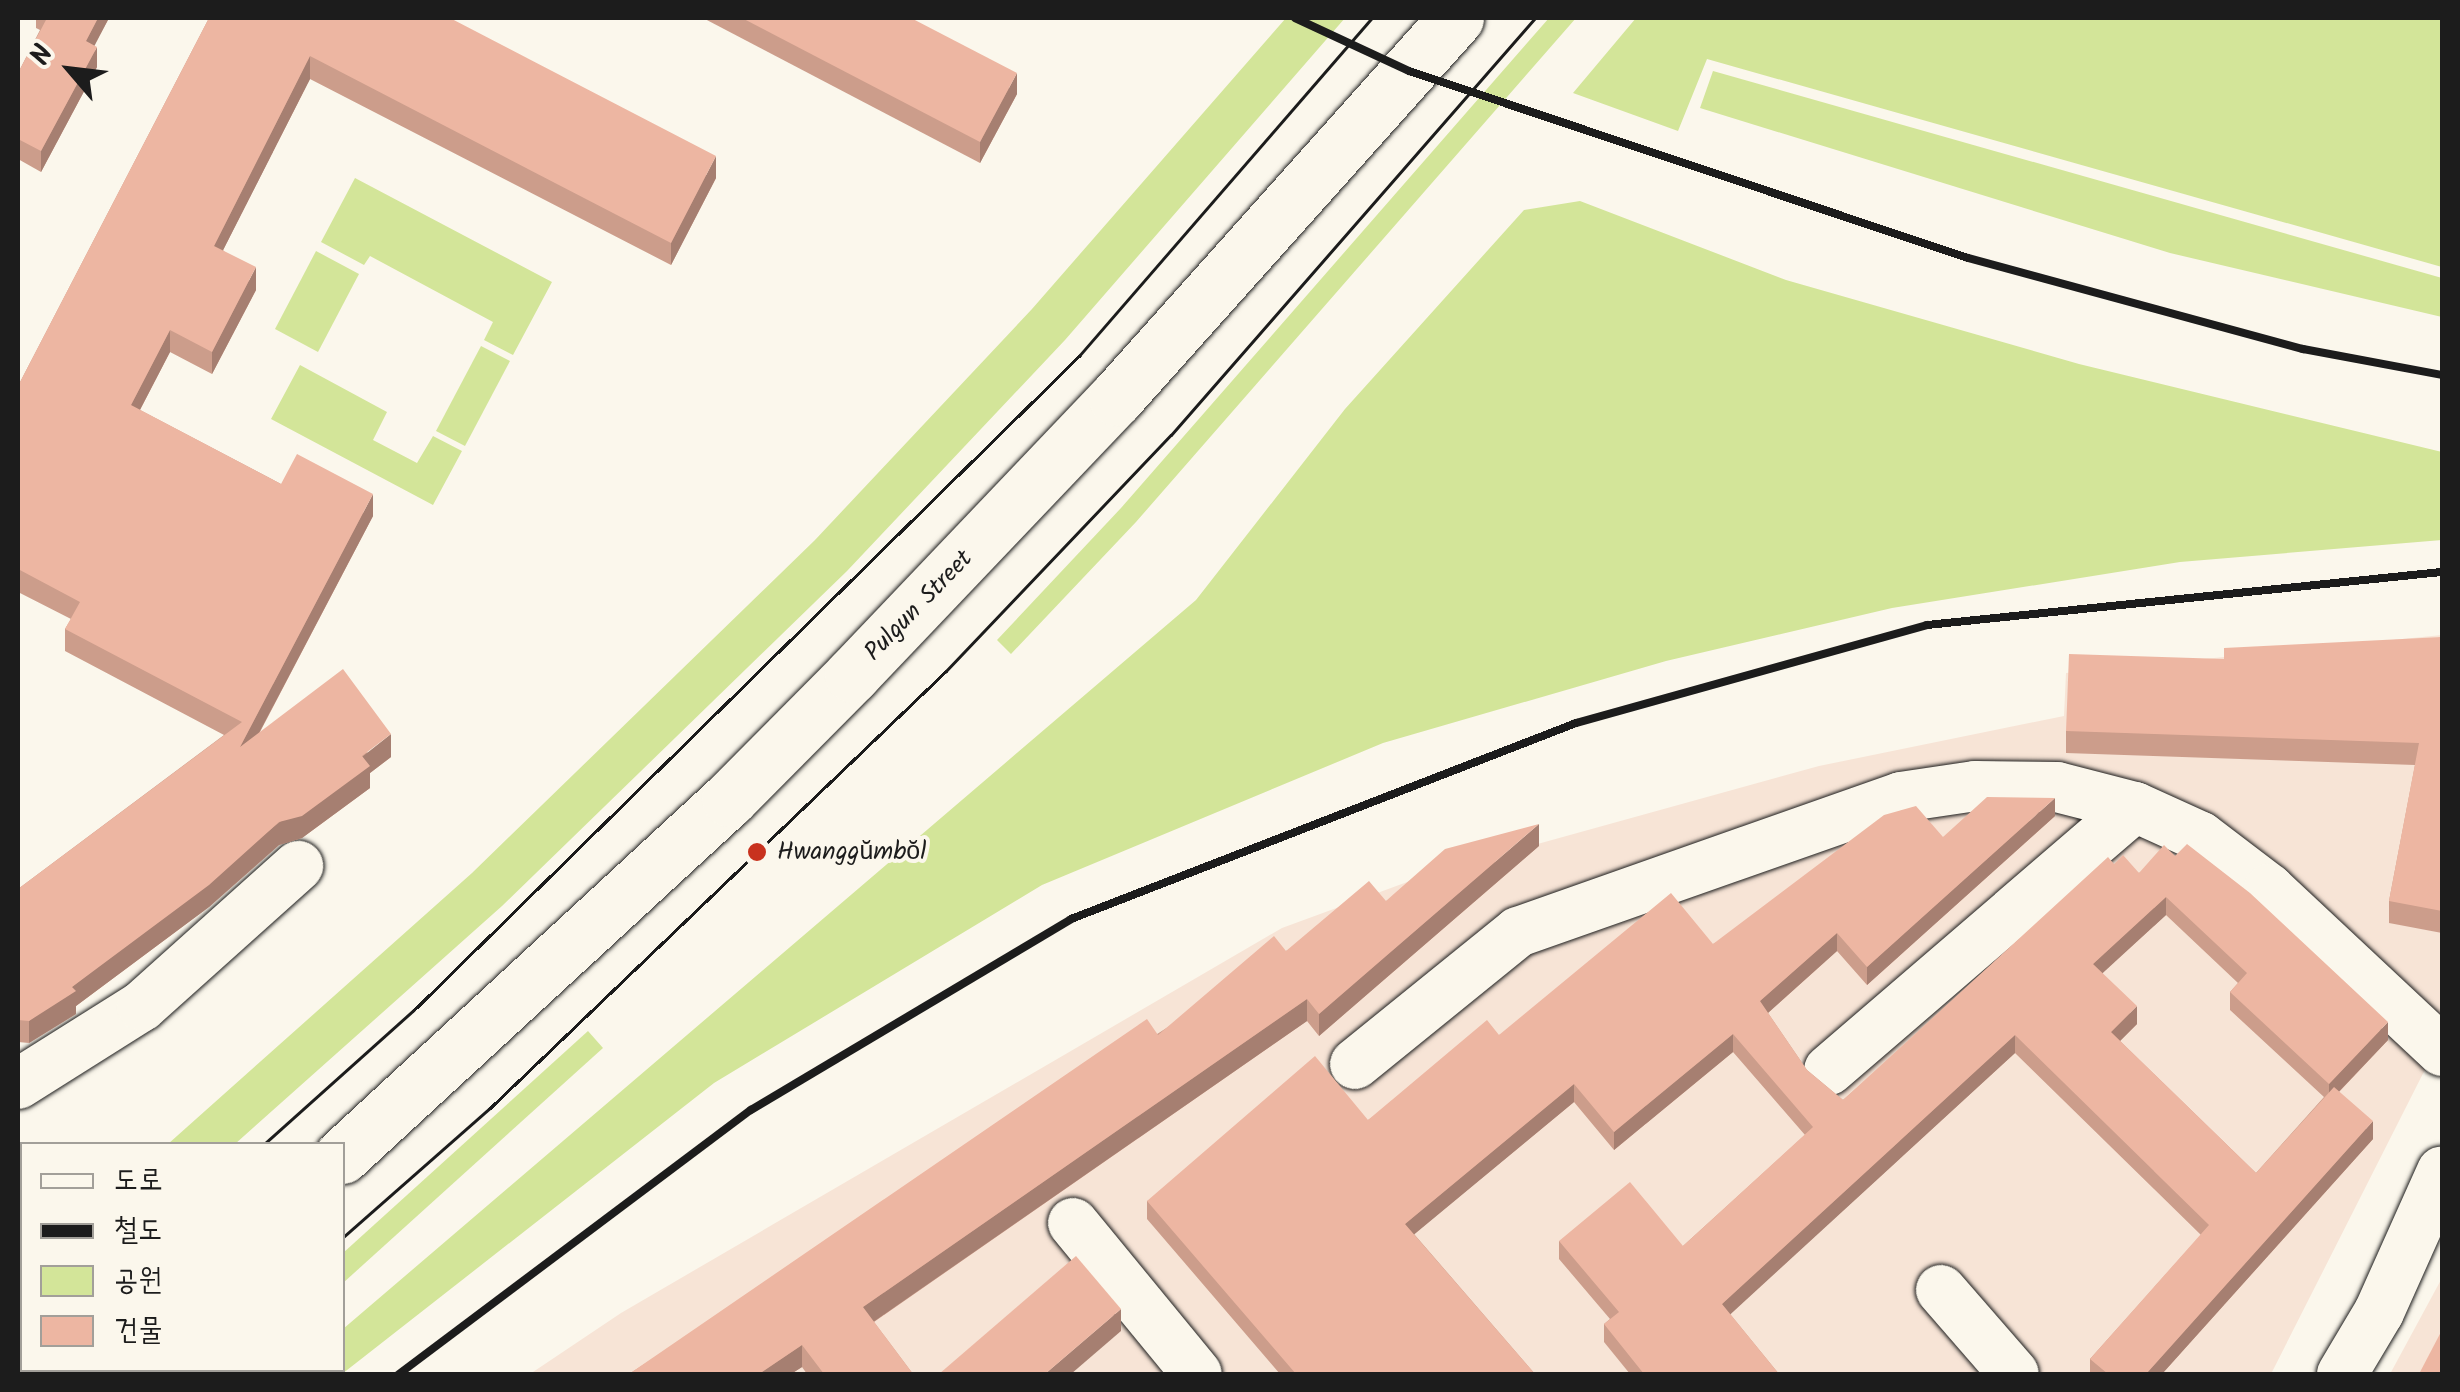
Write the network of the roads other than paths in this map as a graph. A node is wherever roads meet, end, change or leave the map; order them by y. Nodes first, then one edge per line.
1 (1456, 18) edge
2 (2135, 808) junction
3 (298, 866) dead end
4 (2442, 1051) edge
5 (1355, 1064) dead end
6 (1829, 1070) dead end
7 (18, 1084) edge
8 (345, 1153) edge
9 (2442, 1171) edge
10 (1074, 1224) dead end
11 (1941, 1290) dead end
12 (1197, 1374) edge
13 (2014, 1374) edge
14 (2342, 1374) edge

1 - 8 main road, Pulgun Street
2 - 4 street
2 - 5 street
2 - 6 street
3 - 7 street
9 - 14 street
10 - 12 street
11 - 13 street

